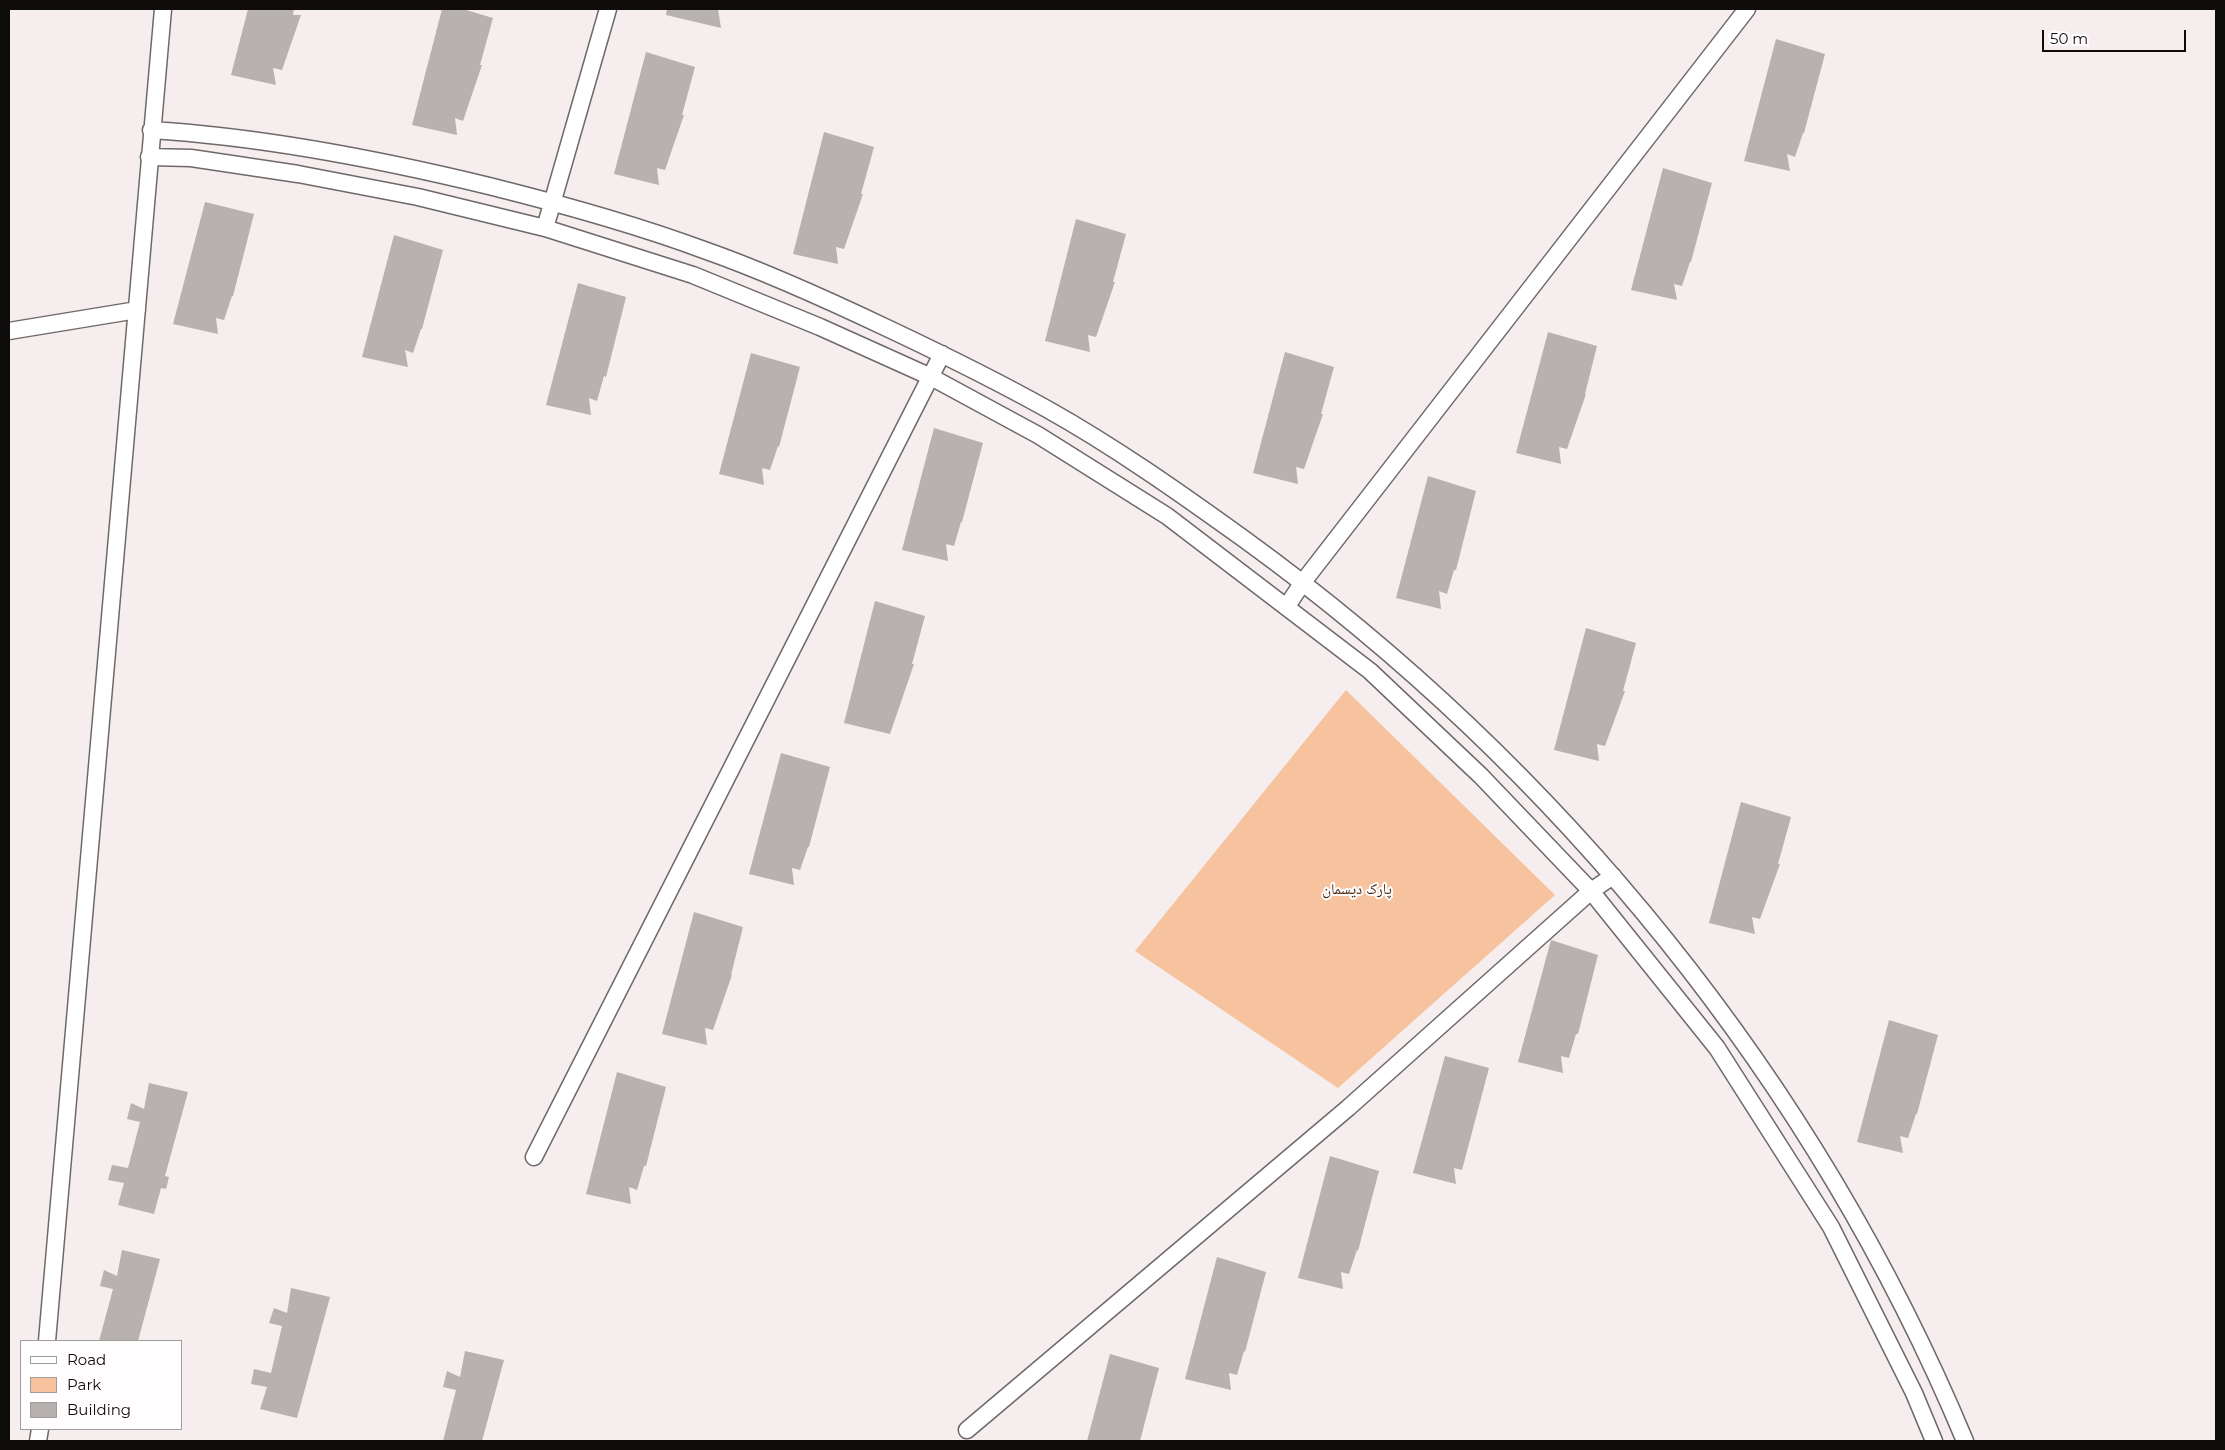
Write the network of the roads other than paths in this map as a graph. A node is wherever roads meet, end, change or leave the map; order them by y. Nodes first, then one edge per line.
1 (163, 9) edge
2 (608, 9) edge
3 (1747, 9) edge
4 (151, 130) junction
5 (149, 157) junction
6 (553, 202) junction
7 (545, 228) junction
8 (137, 310) junction
9 (9, 331) edge
10 (942, 354) junction
11 (931, 377) junction
12 (1304, 582) junction
13 (1287, 606) junction
14 (1613, 876) junction
15 (1591, 891) junction
16 (534, 1157) dead end
17 (47, 1340) edge
18 (967, 1430) dead end
19 (1934, 1441) edge
20 (1965, 1441) edge

1 - 4 street
2 - 6 street
3 - 12 street
4 - 5 street
4 - 6 street
5 - 7 street
5 - 8 street
6 - 7 street
6 - 10 street
7 - 11 street
8 - 9 street
8 - 17 street
10 - 11 street
10 - 12 street
11 - 13 street
11 - 16 street
12 - 13 street
12 - 14 street
13 - 15 street
14 - 15 street
14 - 20 street
15 - 18 street
15 - 19 street

